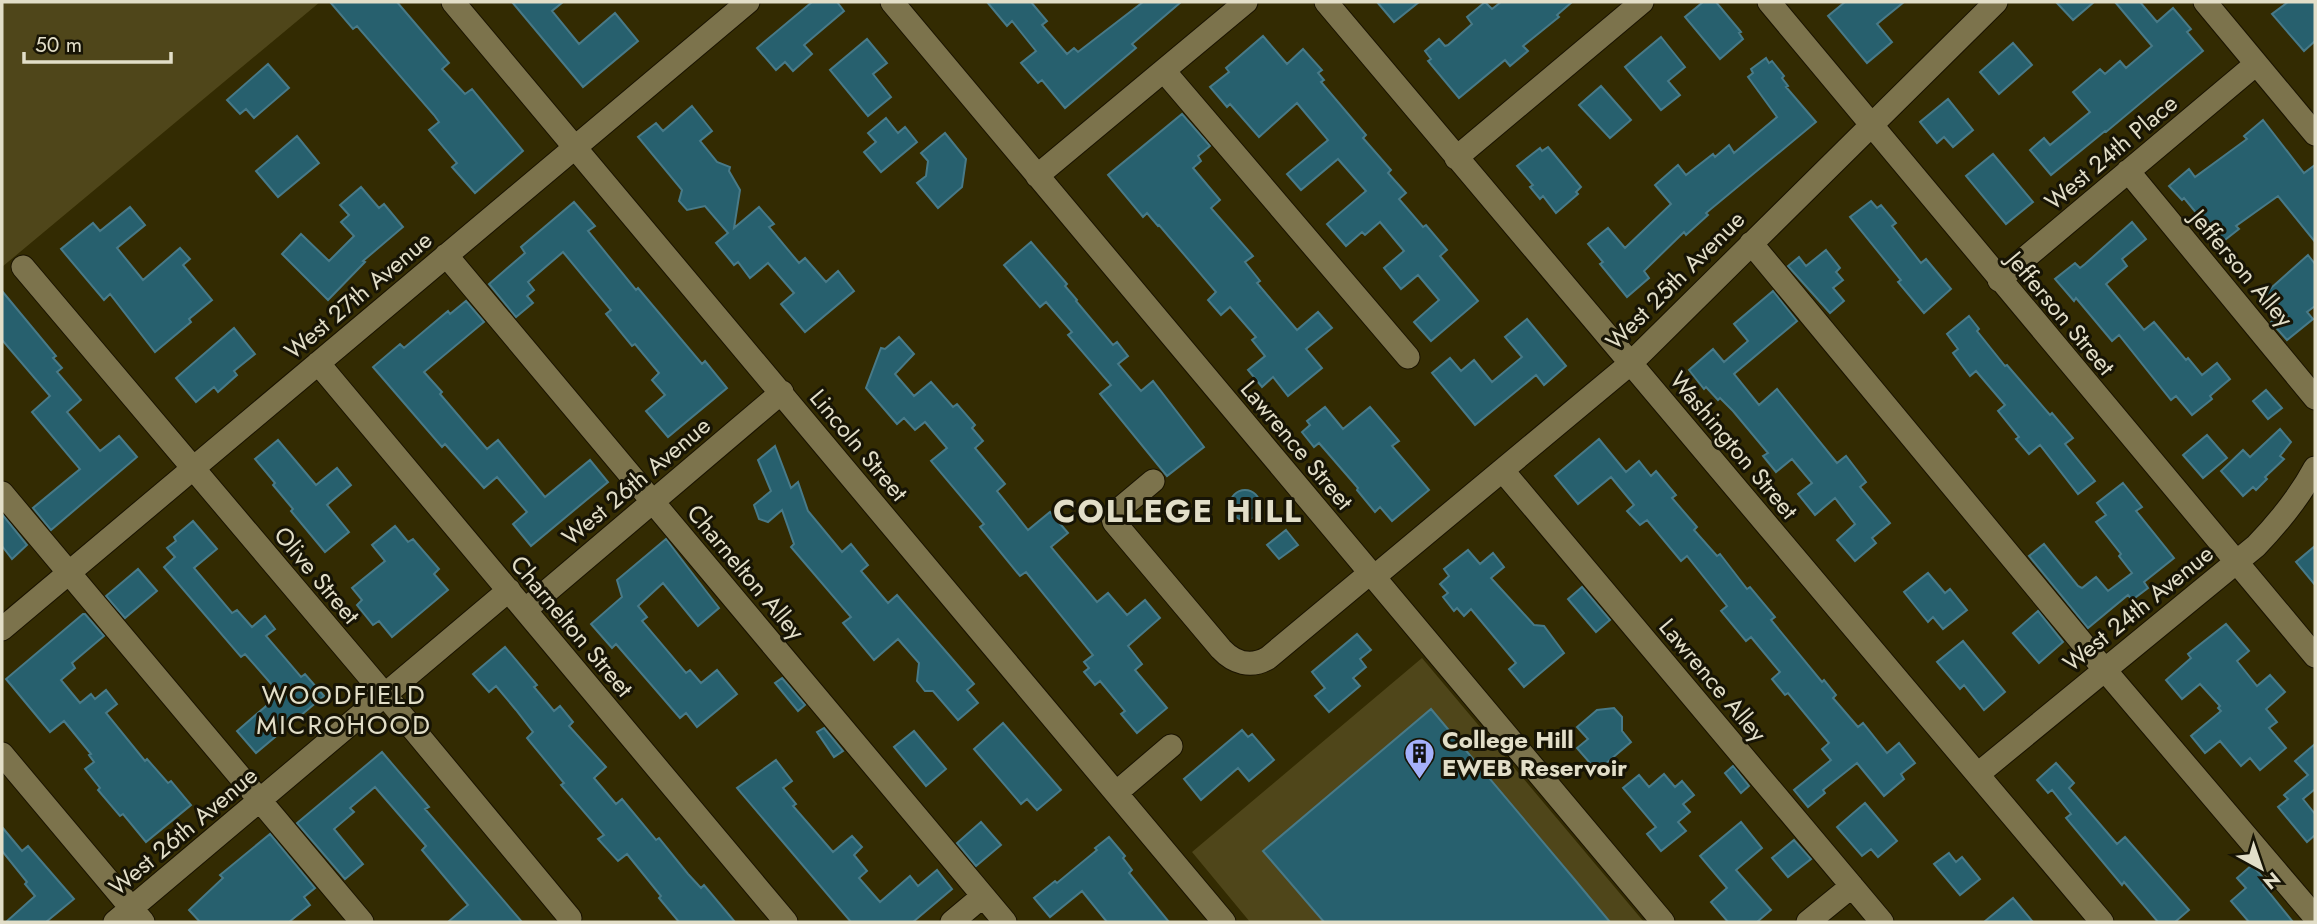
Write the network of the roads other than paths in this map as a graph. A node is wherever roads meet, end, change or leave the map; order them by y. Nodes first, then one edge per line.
1 (453, 2) edge
2 (748, 2) edge
3 (892, 2) edge
4 (1246, 2) edge
5 (1326, 2) edge
6 (1642, 2) edge
7 (1769, 2) edge
8 (1996, 2) edge
9 (2205, 2) edge
10 (2256, 64) junction
11 (1164, 71) junction
12 (1872, 124) junction
13 (2315, 134) edge
14 (575, 147) junction
15 (1456, 158) junction
16 (2128, 171) junction
17 (1037, 176) junction
18 (1751, 243) junction
19 (446, 255) junction
20 (23, 267) dead end
21 (1999, 280) junction
22 (1408, 357) dead end
23 (317, 363) junction
24 (1631, 363) junction
25 (782, 393) junction
26 (2315, 398) edge
27 (192, 468) junction
28 (2315, 468) edge
29 (1503, 471) junction
30 (1153, 481) dead end
31 (2, 493) edge
32 (652, 500) junction
33 (2236, 561) junction
34 (69, 572) junction
35 (1372, 575) junction
36 (509, 590) junction
37 (525, 610) junction
38 (2, 629) edge
39 (2315, 656) edge
40 (2104, 669) junction
41 (385, 695) junction
42 (1171, 746) dead end
43 (2, 754) edge
44 (1978, 775) junction
45 (1116, 793) junction
46 (261, 800) junction
47 (1852, 886) junction
48 (983, 896) junction
49 (2315, 917) edge
50 (130, 918) edge
51 (569, 918) dead end
52 (362, 922) edge
53 (786, 922) edge
54 (952, 922) edge
55 (1005, 922) edge
56 (1224, 922) edge
57 (1663, 922) edge
58 (1808, 922) edge
59 (1882, 922) edge
60 (2102, 922) edge

1 - 14 street, Lincoln Street
2 - 14 street, West 27th Avenue
3 - 17 street, Lawrence Street
4 - 11 street
5 - 15 street, Washington Street
6 - 15 street
7 - 12 street, Jefferson Street
8 - 12 street, West 25th Avenue
9 - 10 street
10 - 13 street
10 - 16 street, West 24th Place
11 - 17 street
11 - 22 street
12 - 18 street, West 25th Avenue
12 - 21 street, Jefferson Street
14 - 19 street, West 27th Avenue
14 - 25 street, Lincoln Street
15 - 24 street, Washington Street
16 - 21 street, West 24th Place
16 - 26 street, Jefferson Alley
17 - 35 street, Lawrence Street
18 - 24 street, West 25th Avenue
18 - 40 street
19 - 23 street, West 27th Avenue
19 - 32 street, Charnelton Alley
20 - 27 street, Olive Street
21 - 33 street, Jefferson Street
23 - 27 street, West 27th Avenue
23 - 36 street, Charnelton Street
24 - 29 street, West 25th Avenue
24 - 44 street, Washington Street
25 - 32 street, West 26th Avenue
25 - 45 street, Lincoln Street
27 - 34 street, West 27th Avenue
27 - 41 street, Olive Street
28 - 33 street, West 24th Avenue
29 - 35 street, West 25th Avenue
29 - 47 street, Lawrence Alley
30 - 35 street, West 25th Avenue
31 - 34 street
32 - 37 street, West 26th Avenue
32 - 48 street, Charnelton Alley
33 - 39 street, Jefferson Street
33 - 40 street, West 24th Avenue
34 - 38 street, West 27th Avenue
34 - 46 street
35 - 57 street, Lawrence Street
36 - 37 street, Charnelton Street
36 - 41 street, West 26th Avenue
37 - 53 street, Charnelton Street
40 - 44 street, West 24th Avenue
40 - 49 street
41 - 46 street, West 26th Avenue
41 - 51 street, Olive Street
42 - 45 street
43 - 50 street
44 - 60 street, Washington Street
45 - 56 street, Lincoln Street
46 - 50 street, West 26th Avenue
46 - 52 street
47 - 58 street
47 - 59 street, Lawrence Alley
48 - 54 street
48 - 55 street, Charnelton Alley

